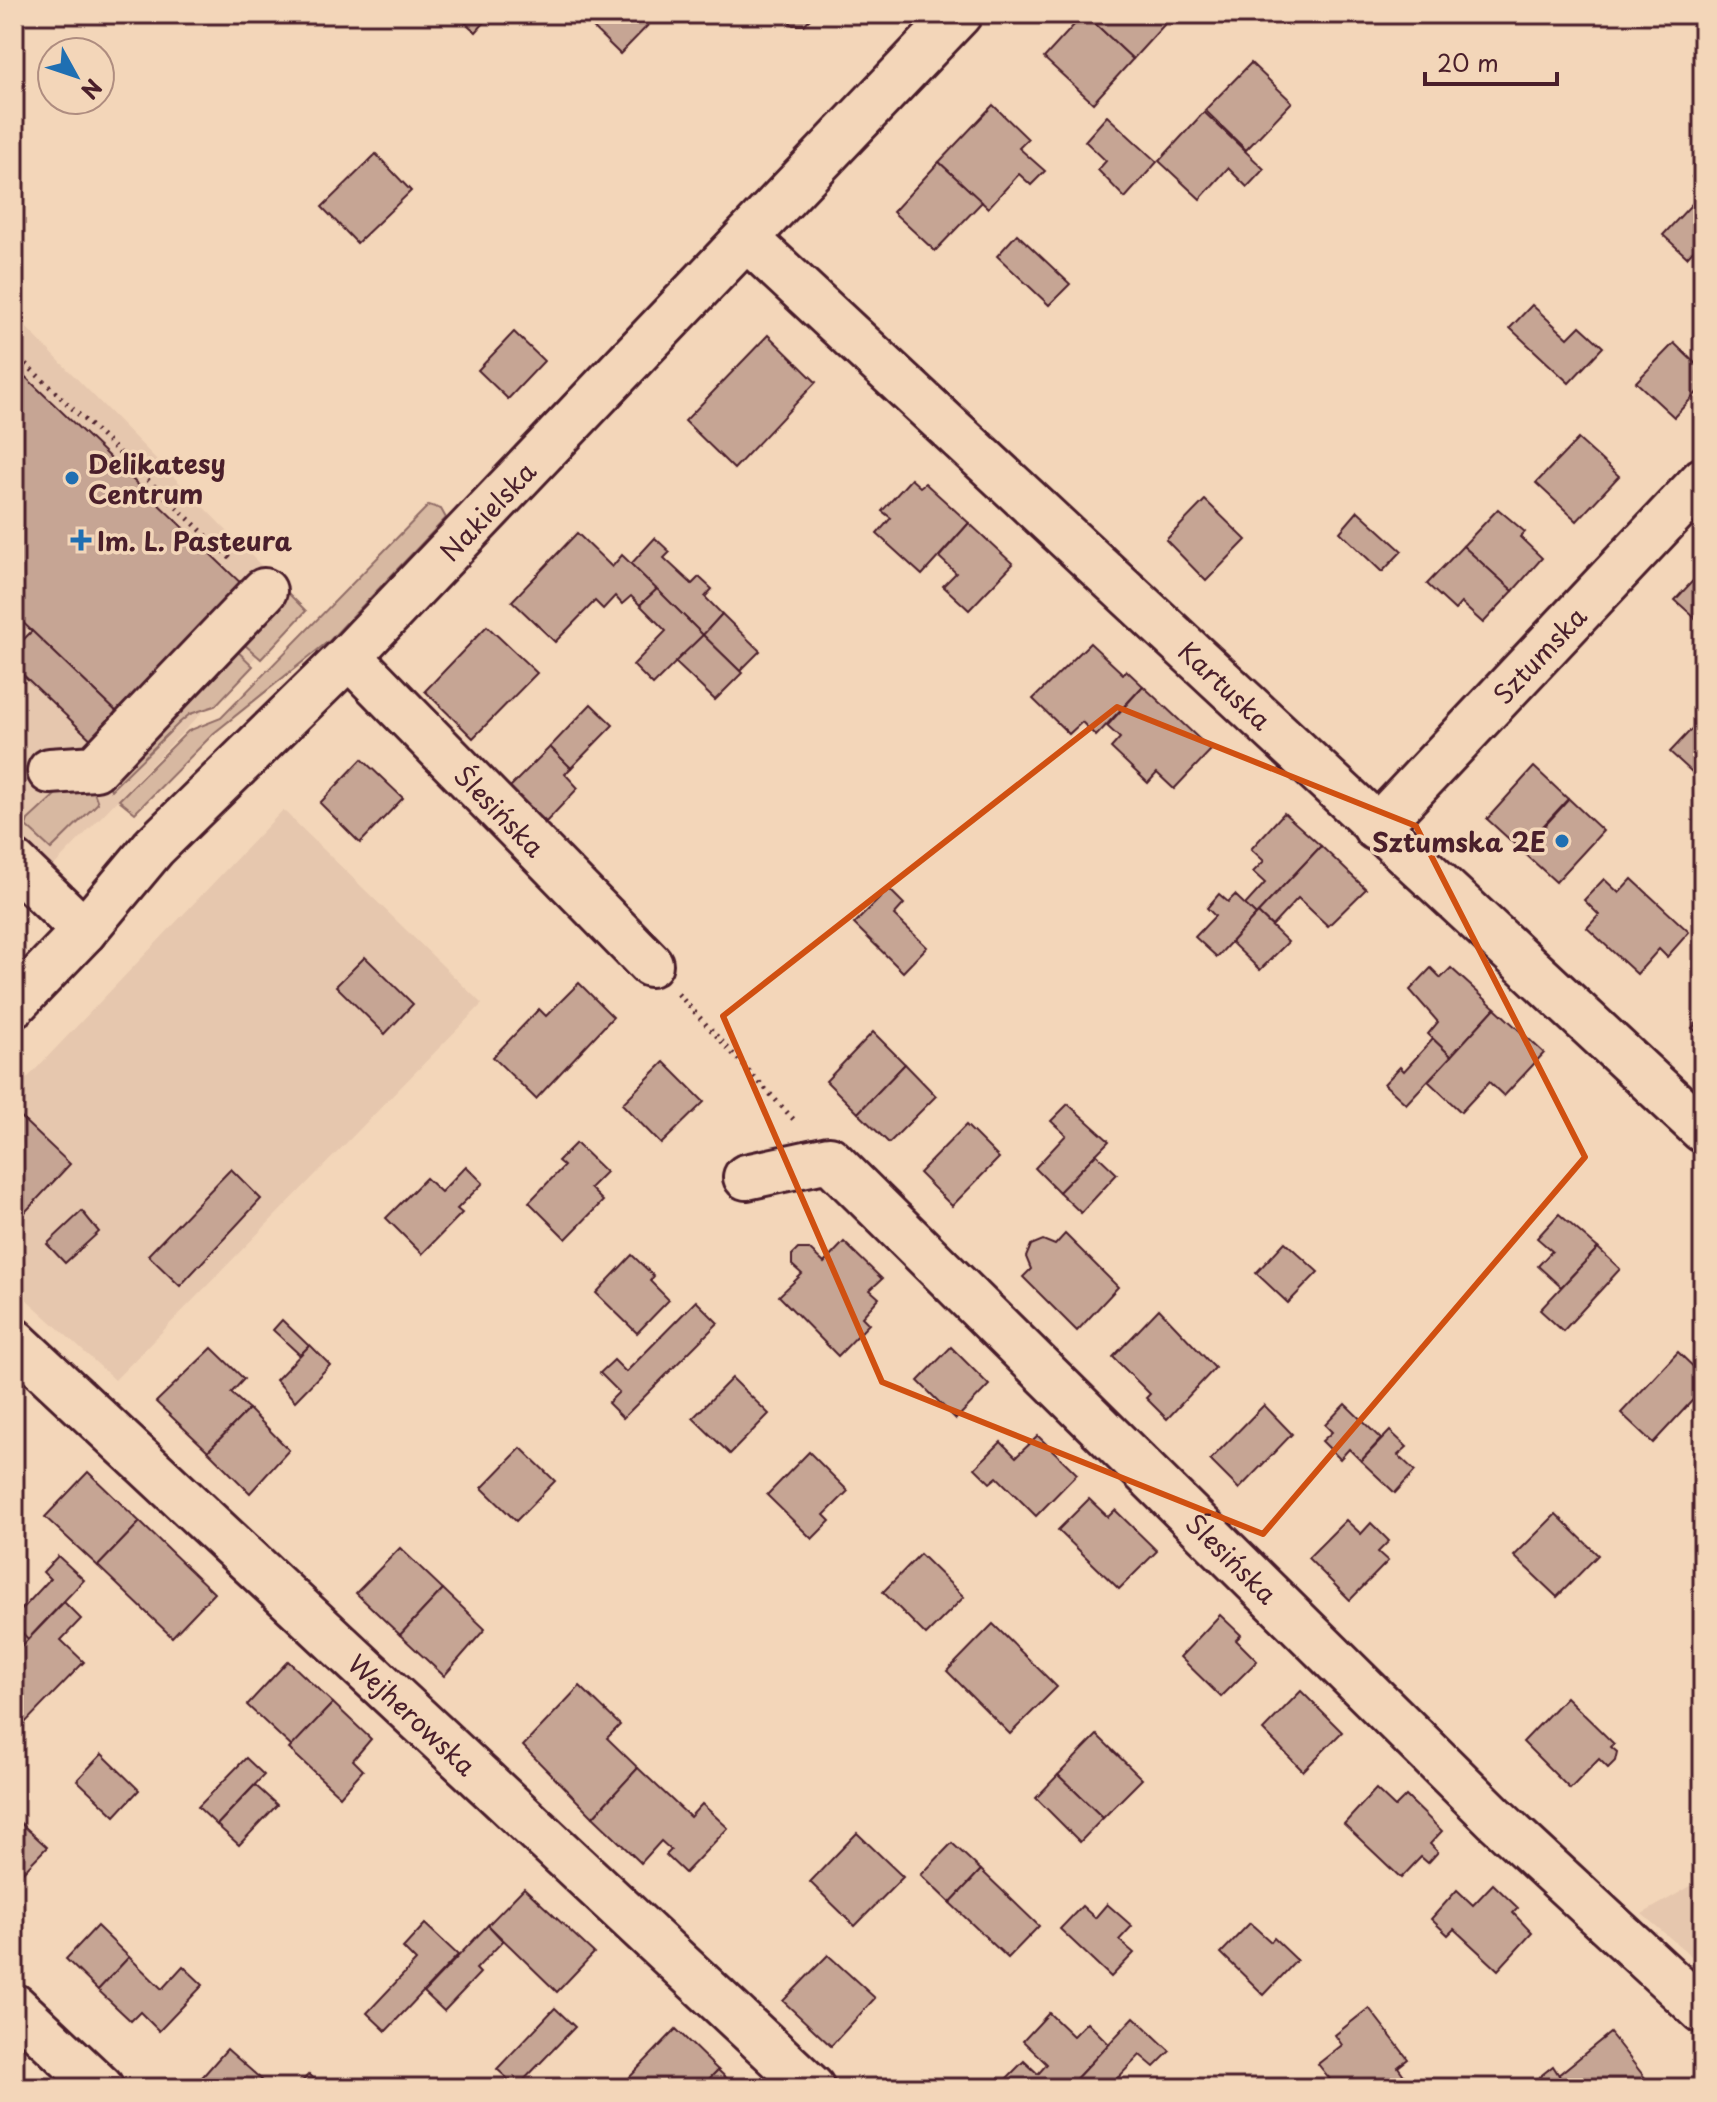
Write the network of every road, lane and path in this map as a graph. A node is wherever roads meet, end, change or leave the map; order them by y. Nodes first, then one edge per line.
1 (959, 14) edge
2 (747, 239) junction
3 (14, 353) edge
4 (1703, 480) edge
5 (264, 591) joint
6 (349, 656) junction
7 (50, 771) dead end
8 (1376, 828) junction
9 (14, 863) edge
10 (84, 931) junction
11 (650, 964) joint
12 (14, 1004) edge
13 (1703, 1130) edge
14 (829, 1159) junction
15 (746, 1177) dead end
16 (14, 1341) edge
17 (14, 2006) edge
18 (1703, 2011) edge
19 (101, 2088) edge
20 (812, 2088) edge

1 - 2 street, Nakielska
2 - 6 street, Nakielska
2 - 8 street, Kartuska
3 - 5 path
4 - 8 street, Sztumska
5 - 7 street
6 - 10 street, Nakielska
6 - 11 street, Ślesińska
8 - 13 street, Kartuska
9 - 10 street
10 - 12 street, Nakielska
11 - 14 path
14 - 15 street
14 - 18 street, Ślesińska
16 - 20 street, Wejherowska
17 - 19 street

